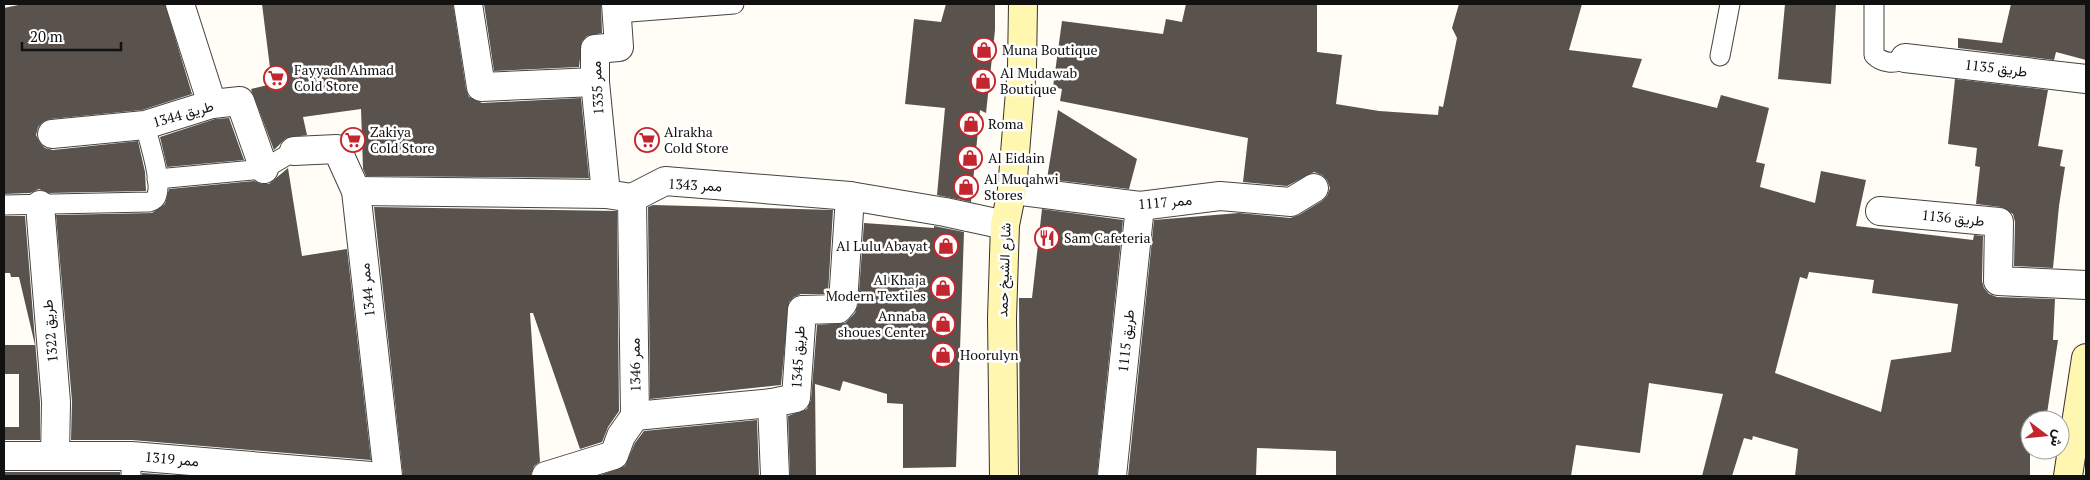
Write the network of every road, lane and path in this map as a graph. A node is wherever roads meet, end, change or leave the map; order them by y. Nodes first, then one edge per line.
1 (180, 4) edge
2 (468, 4) edge
3 (734, 4) edge
4 (1023, 4) edge
5 (1730, 4) edge
6 (1874, 4) edge
7 (616, 8) edge
8 (1720, 56) dead end
9 (1905, 58) joint
10 (2086, 79) edge
11 (595, 82) junction
12 (212, 104) junction
13 (145, 125) junction
14 (52, 134) dead end
15 (294, 150) joint
16 (264, 169) junction
17 (157, 178) junction
18 (1314, 188) dead end
19 (1012, 190) junction
20 (356, 191) junction
21 (619, 196) junction
22 (850, 196) junction
23 (4, 205) edge
24 (40, 205) junction
25 (1140, 206) junction
26 (1880, 211) dead end
27 (1005, 225) junction
28 (2086, 285) edge
29 (2086, 358) edge
30 (772, 403) junction
31 (635, 416) junction
32 (4, 456) edge
33 (55, 456) junction
34 (131, 466) edge
35 (243, 471) edge
36 (370, 476) edge
37 (388, 476) edge
38 (546, 476) edge
39 (775, 476) edge
40 (1004, 476) edge
41 (1112, 476) edge
42 (2068, 476) edge

1 - 12 street
2 - 11 street
3 - 7 lane
4 - 19 street, شارع الشيخ حمد
5 - 8 lane
6 - 9 lane
7 - 11 street, ممر 1335
9 - 10 street, طريق 1135
11 - 21 street, ممر 1335
12 - 13 street, طريق 1344
12 - 16 street, طريق 1344
13 - 14 street, طريق 1344
13 - 17 lane, طريق 1344
15 - 16 lane
15 - 20 street, ممر 1344
16 - 17 lane
17 - 24 lane, طريق 1344
18 - 25 street, ممر 1117
19 - 25 street, ممر 1117
19 - 27 street, شارع الشيخ حمد
20 - 21 street, ممر 1343
20 - 37 street, ممر 1344
21 - 22 street, ممر 1343
21 - 31 street, ممر 1346
22 - 27 street, ممر 1343
22 - 30 street, طريق 1345
23 - 24 lane
24 - 33 street, طريق 1322
25 - 41 street, طريق 1115
26 - 28 street, طريق 1136
27 - 40 street, شارع الشيخ حمد
29 - 42 street
30 - 31 street
30 - 39 street
31 - 38 street
32 - 33 street, ممر 1319
33 - 34 street, ممر 1319
34 - 35 street, ممر 1319
35 - 36 street, ممر 1319

